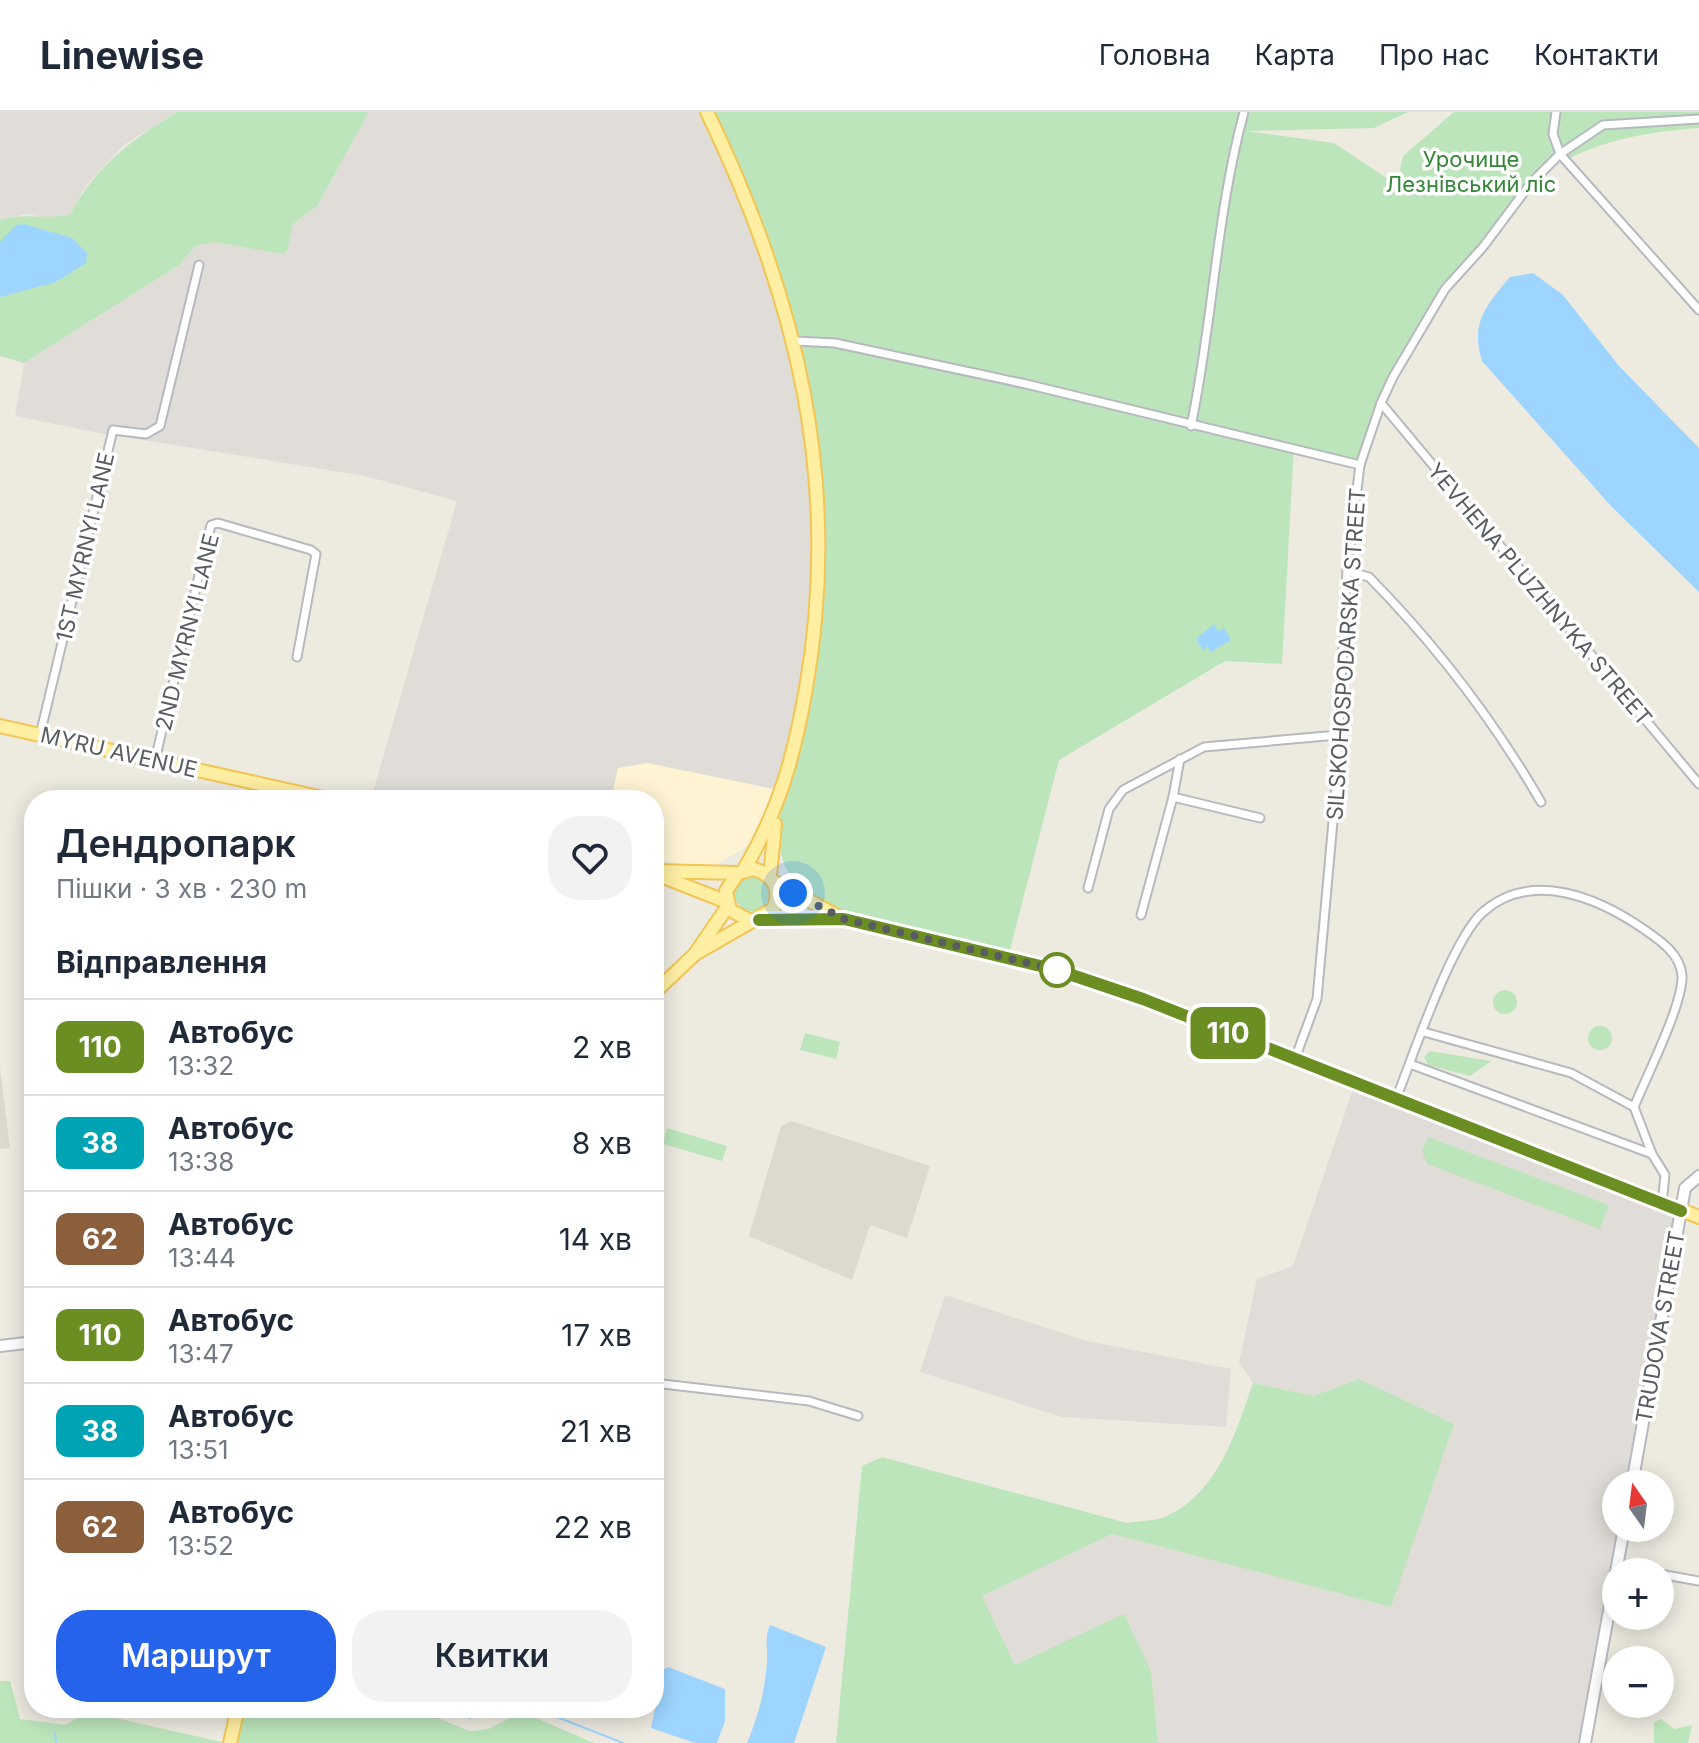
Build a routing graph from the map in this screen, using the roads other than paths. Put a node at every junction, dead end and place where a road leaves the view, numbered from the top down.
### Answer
1 (707, 112) edge
2 (1244, 112) edge
3 (1556, 112) edge
4 (1699, 119) edge
5 (1560, 154) junction
6 (199, 265) dead end
7 (1699, 310) edge
8 (795, 341) junction
9 (1381, 403) junction
10 (1191, 426) junction
11 (1360, 465) junction
12 (1347, 571) junction
13 (297, 657) dead end
14 (0, 726) edge
15 (40, 735) junction
16 (1338, 735) junction
17 (1180, 758) junction
18 (155, 760) junction
19 (1699, 784) edge
20 (270, 790) edge
21 (1173, 797) junction
22 (1541, 802) dead end
23 (776, 811) junction
24 (1260, 818) dead end
25 (664, 872) edge
26 (740, 872) junction
27 (664, 876) edge
28 (772, 879) junction
29 (1088, 888) dead end
30 (728, 904) junction
31 (1141, 915) dead end
32 (844, 919) junction
33 (755, 920) junction
34 (695, 954) junction
35 (664, 983) edge
36 (1424, 1032) junction
37 (1295, 1059) junction
38 (1410, 1064) junction
39 (1396, 1099) junction
40 (1634, 1107) junction
41 (1654, 1157) junction
42 (1699, 1176) edge
43 (1662, 1204) junction
44 (1681, 1211) junction
45 (1699, 1217) edge
46 (24, 1343) edge
47 (0, 1346) edge
48 (664, 1384) edge
49 (858, 1416) dead end
50 (1635, 1470) edge
51 (1674, 1577) edge
52 (1699, 1581) edge
53 (1605, 1630) edge
54 (236, 1718) edge
55 (230, 1743) edge
56 (1585, 1743) edge

1 - 8 main road
2 - 10 street
3 - 5 street
4 - 5 street, SILSKOHOSPODARSKA STREET
5 - 7 street
5 - 9 street, SILSKOHOSPODARSKA STREET
6 - 15 street, 1ST MYRNYI LANE
8 - 10 street
8 - 23 main road
9 - 11 street, SILSKOHOSPODARSKA STREET
9 - 19 street, YEVHENA PLUZHNYKA STREET
10 - 11 street
11 - 12 street, SILSKOHOSPODARSKA STREET
12 - 16 street, SILSKOHOSPODARSKA STREET
12 - 22 street
13 - 18 street, 2ND MYRNYI LANE
14 - 15 main road, MYRU AVENUE
15 - 18 main road, MYRU AVENUE
16 - 17 street
16 - 37 street, SILSKOHOSPODARSKA STREET
17 - 21 street
17 - 29 street
18 - 20 main road, MYRU AVENUE
21 - 24 street
21 - 31 street
23 - 26 main road
23 - 28 main road
25 - 26 main road
26 - 28 main road
26 - 30 main road
27 - 30 main road
28 - 32 main road
28 - 33 main road
30 - 33 main road
30 - 34 main road
32 - 33 main road
32 - 37 main road
33 - 34 main road
34 - 35 main road
36 - 38 street
36 - 40 street
36 - 40 street
37 - 39 main road
38 - 39 street
38 - 41 street
39 - 43 main road
40 - 41 street
41 - 43 street
42 - 44 main road, TRUDOVA STREET
43 - 44 main road
44 - 45 main road
44 - 50 main road, TRUDOVA STREET
46 - 47 main road
48 - 49 street
51 - 52 street
53 - 56 main road
54 - 55 main road

